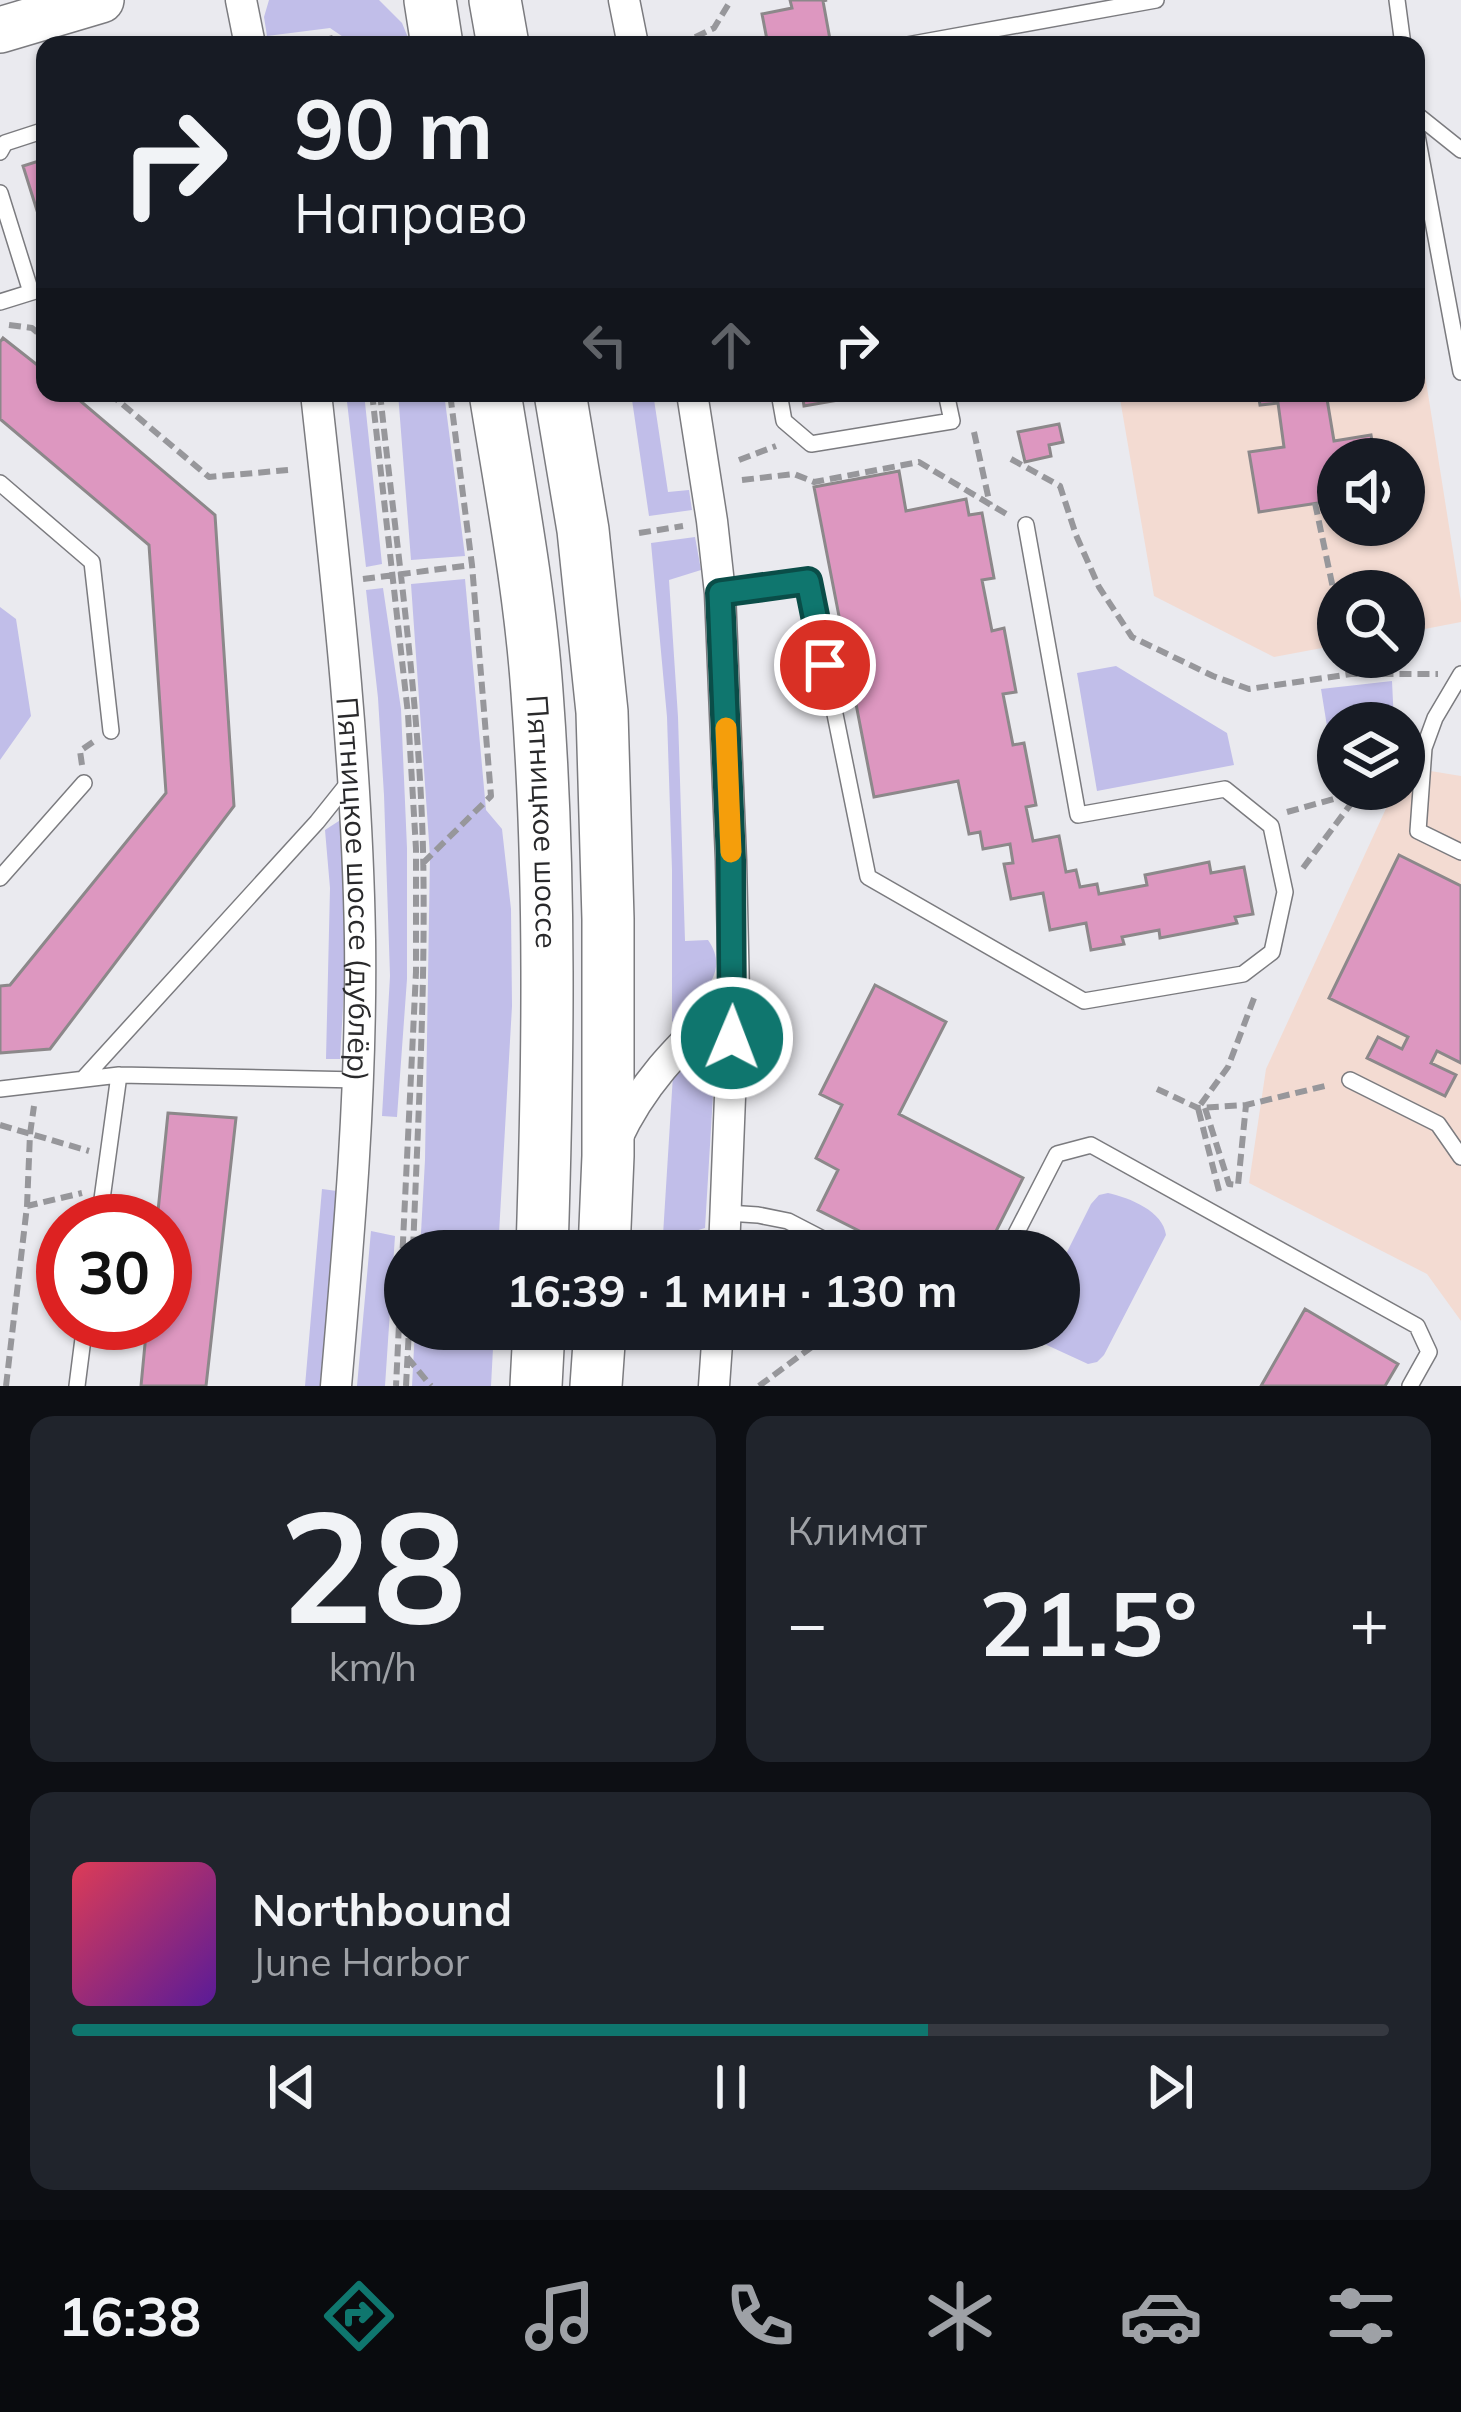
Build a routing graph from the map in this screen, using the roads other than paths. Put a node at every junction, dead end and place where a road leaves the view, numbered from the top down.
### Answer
1 (100, 0) edge
2 (241, 0) edge
3 (430, 0) edge
4 (495, 0) edge
5 (624, 0) edge
6 (1156, 0) edge
7 (1397, 0) edge
8 (0, 30) edge
9 (248, 36) edge
10 (436, 36) edge
11 (501, 36) edge
12 (631, 36) edge
13 (957, 36) edge
14 (1402, 36) edge
15 (1425, 121) edge
16 (36, 133) edge
17 (1461, 150) edge
18 (0, 152) edge
19 (1425, 178) edge
20 (0, 194) edge
21 (36, 285) edge
22 (36, 291) edge
23 (0, 302) edge
24 (1461, 372) edge
25 (317, 402) edge
26 (496, 402) edge
27 (562, 402) edge
28 (693, 402) edge
29 (781, 402) edge
30 (948, 402) edge
31 (0, 483) edge
32 (1025, 525) road end
33 (720, 593) junction
34 (1461, 674) edge
35 (111, 730) road end
36 (354, 777) junction
37 (83, 783) road end
38 (1461, 852) edge
39 (0, 878) edge
40 (734, 994) junction
41 (118, 1075) junction
42 (83, 1079) junction
43 (359, 1080) junction
44 (1350, 1080) road end
45 (0, 1089) edge
46 (608, 1156) junction
47 (1461, 1156) edge
48 (102, 1194) edge
49 (727, 1213) junction
50 (543, 1230) edge
51 (605, 1230) edge
52 (726, 1230) edge
53 (805, 1230) edge
54 (1018, 1230) edge
55 (81, 1350) edge
56 (538, 1350) edge
57 (599, 1350) edge
58 (717, 1350) edge
59 (76, 1386) edge
60 (336, 1386) edge
61 (536, 1386) edge
62 (596, 1386) edge
63 (714, 1386) edge
64 (1410, 1386) edge

1 - 8 street
2 - 9 street
3 - 10 main road
4 - 11 main road
5 - 12 street
6 - 13 lane
7 - 14 lane
15 - 17 lane
16 - 18 lane
19 - 24 lane
20 - 21 lane
22 - 23 lane
25 - 36 street, Пятницкое шоссе (дублёр)
26 - 50 main road, Пятницкое шоссе
27 - 46 main road, Пятницкое шоссе
28 - 33 street
29 - 30 lane
31 - 35 lane
32 - 33 lane
33 - 40 street
34 - 38 lane
36 - 42 lane
36 - 43 street, Пятницкое шоссе (дублёр)
37 - 39 lane
40 - 46 street
40 - 49 street
41 - 42 lane
41 - 43 lane
41 - 48 lane
42 - 45 lane
43 - 60 street, Пятницкое шоссе (дублёр)
44 - 47 lane
46 - 51 main road, Пятницкое шоссе
49 - 52 street
49 - 53 lane
54 - 64 lane
55 - 59 lane
56 - 61 main road
57 - 62 main road
58 - 63 street

